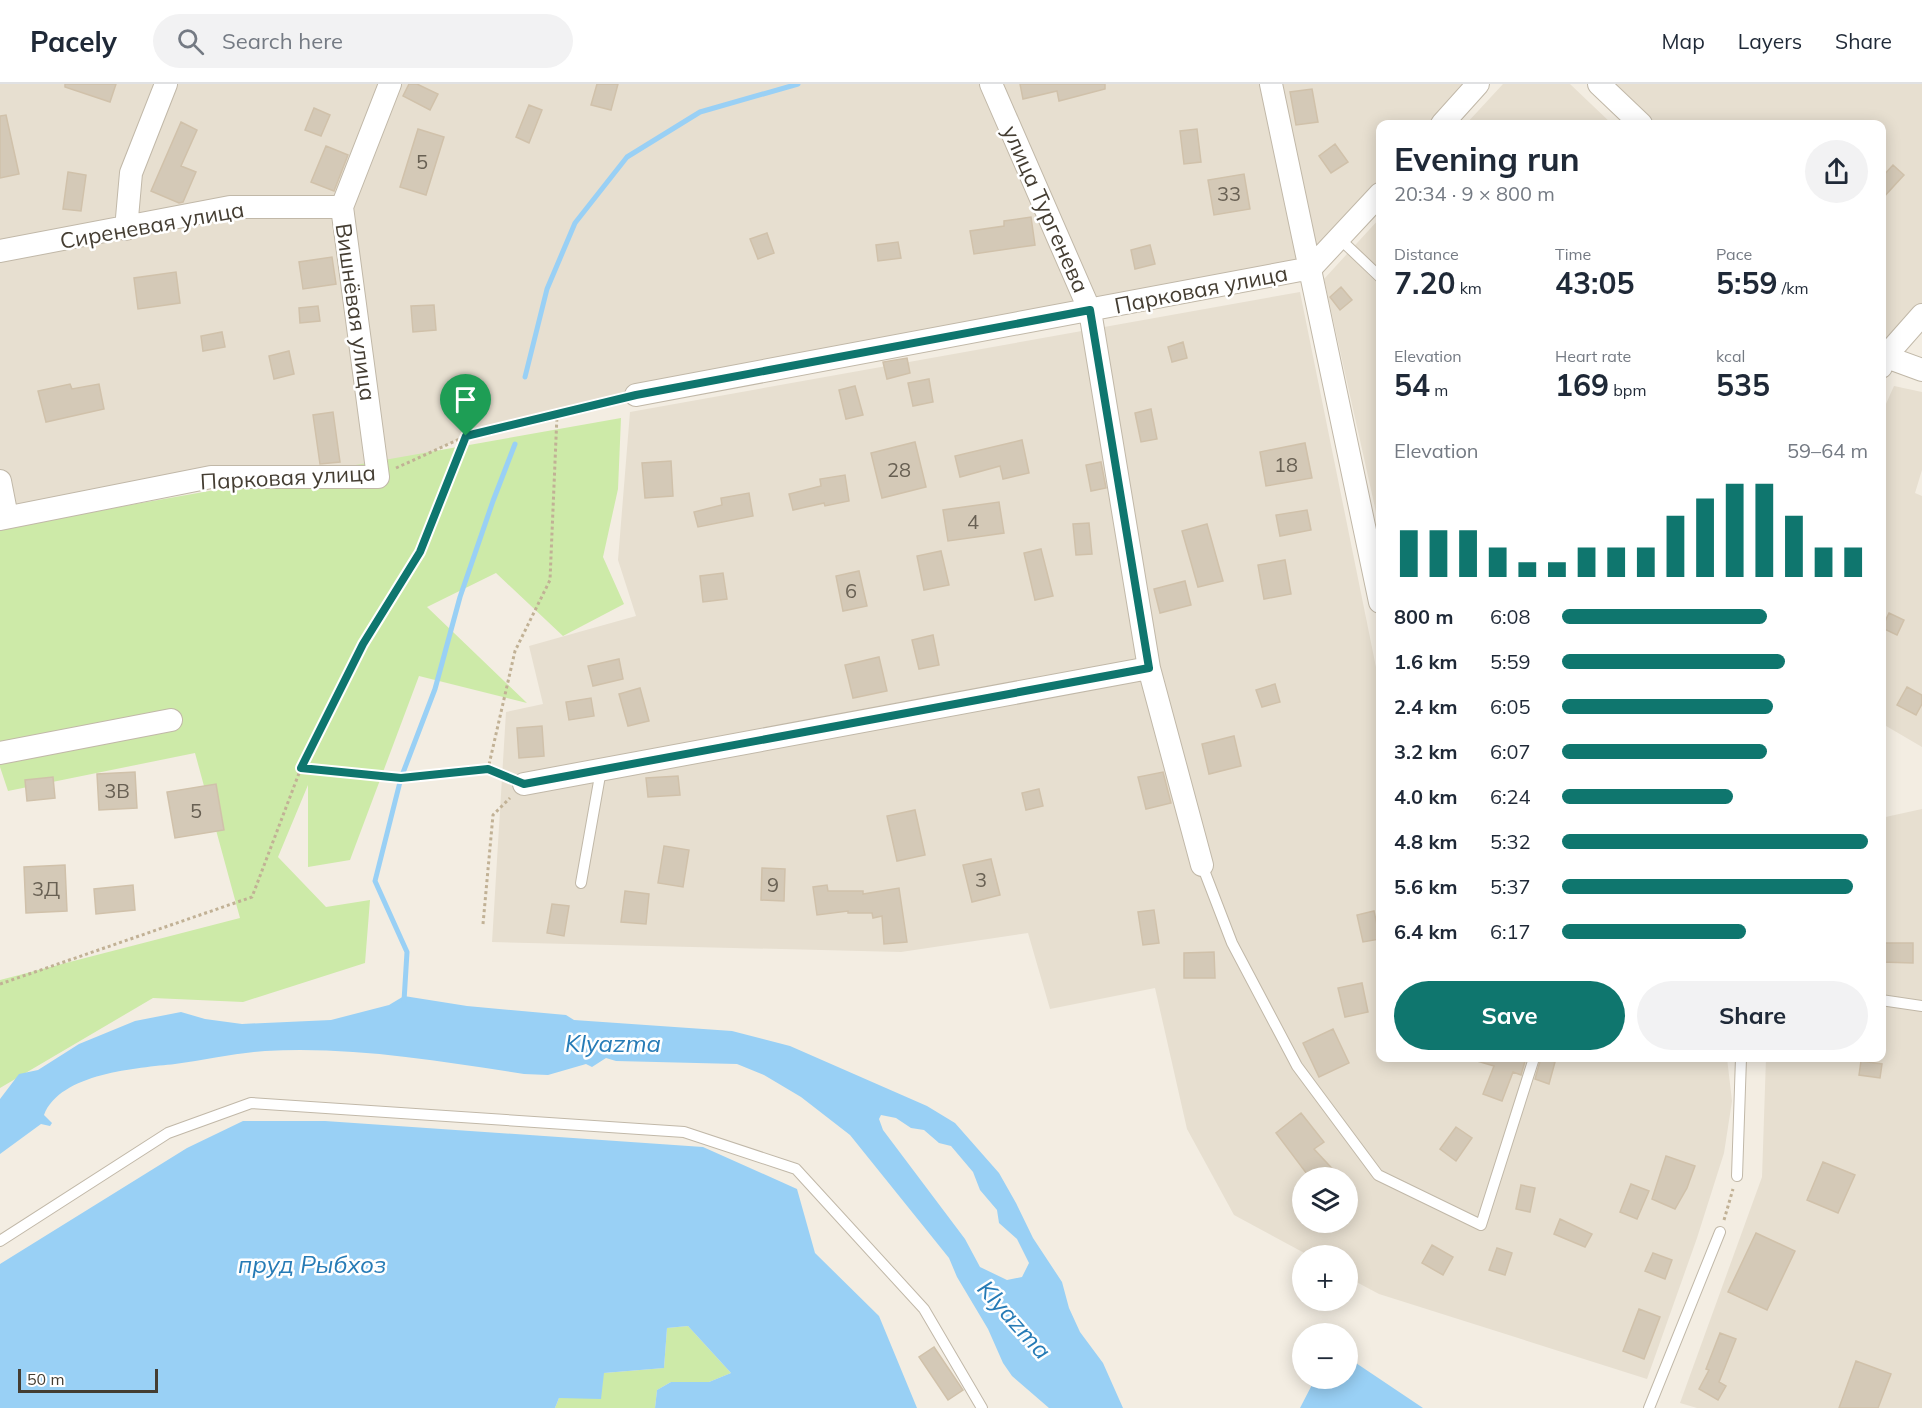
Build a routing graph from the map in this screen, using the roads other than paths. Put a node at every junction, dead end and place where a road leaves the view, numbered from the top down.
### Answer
1 (166, 84) edge
2 (390, 84) edge
3 (991, 84) edge
4 (1272, 84) edge
5 (1479, 84) edge
6 (1599, 84) edge
7 (1446, 120) edge
8 (1637, 120) edge
9 (1376, 198) edge
10 (342, 207) junction
11 (126, 229) junction
12 (1340, 239) junction
13 (0, 251) edge
14 (1311, 268) junction
15 (1376, 272) edge
16 (1090, 310) junction
17 (1922, 315) edge
18 (1886, 356) edge
19 (1886, 361) edge
20 (1922, 370) edge
21 (636, 395) road end
22 (378, 477) joint
23 (0, 481) edge
24 (3, 518) edge
25 (1376, 583) edge
26 (1149, 668) junction
27 (171, 720) dead end
28 (0, 753) edge
29 (601, 769) junction
30 (524, 784) road end
31 (1203, 865) joint
32 (581, 883) dead end
33 (1886, 1001) edge
34 (1922, 1006) edge
35 (1533, 1062) edge
36 (1741, 1062) edge
37 (1737, 1176) road end
38 (1720, 1232) road end
39 (0, 1241) edge
40 (982, 1408) edge
41 (1649, 1408) edge

1 - 11 street
2 - 10 street, Вишнёвая улица
3 - 16 street, улица Тургенева
4 - 14 street
5 - 7 street
6 - 8 street
9 - 12 street
10 - 11 street, Сиреневая улица
10 - 22 street, Вишнёвая улица
11 - 13 street, Сиреневая улица
12 - 14 street
12 - 15 lane
14 - 16 street, Парковая улица
14 - 25 street
16 - 21 street, Парковая улица
16 - 26 street, улица Тургенева
17 - 18 street
19 - 20 street
22 - 24 street, Парковая улица
23 - 24 street
26 - 29 street
26 - 31 street, улица Тургенева
27 - 28 street
29 - 30 street
29 - 32 lane
31 - 35 lane
33 - 34 lane
36 - 37 lane
38 - 41 lane
39 - 40 lane

